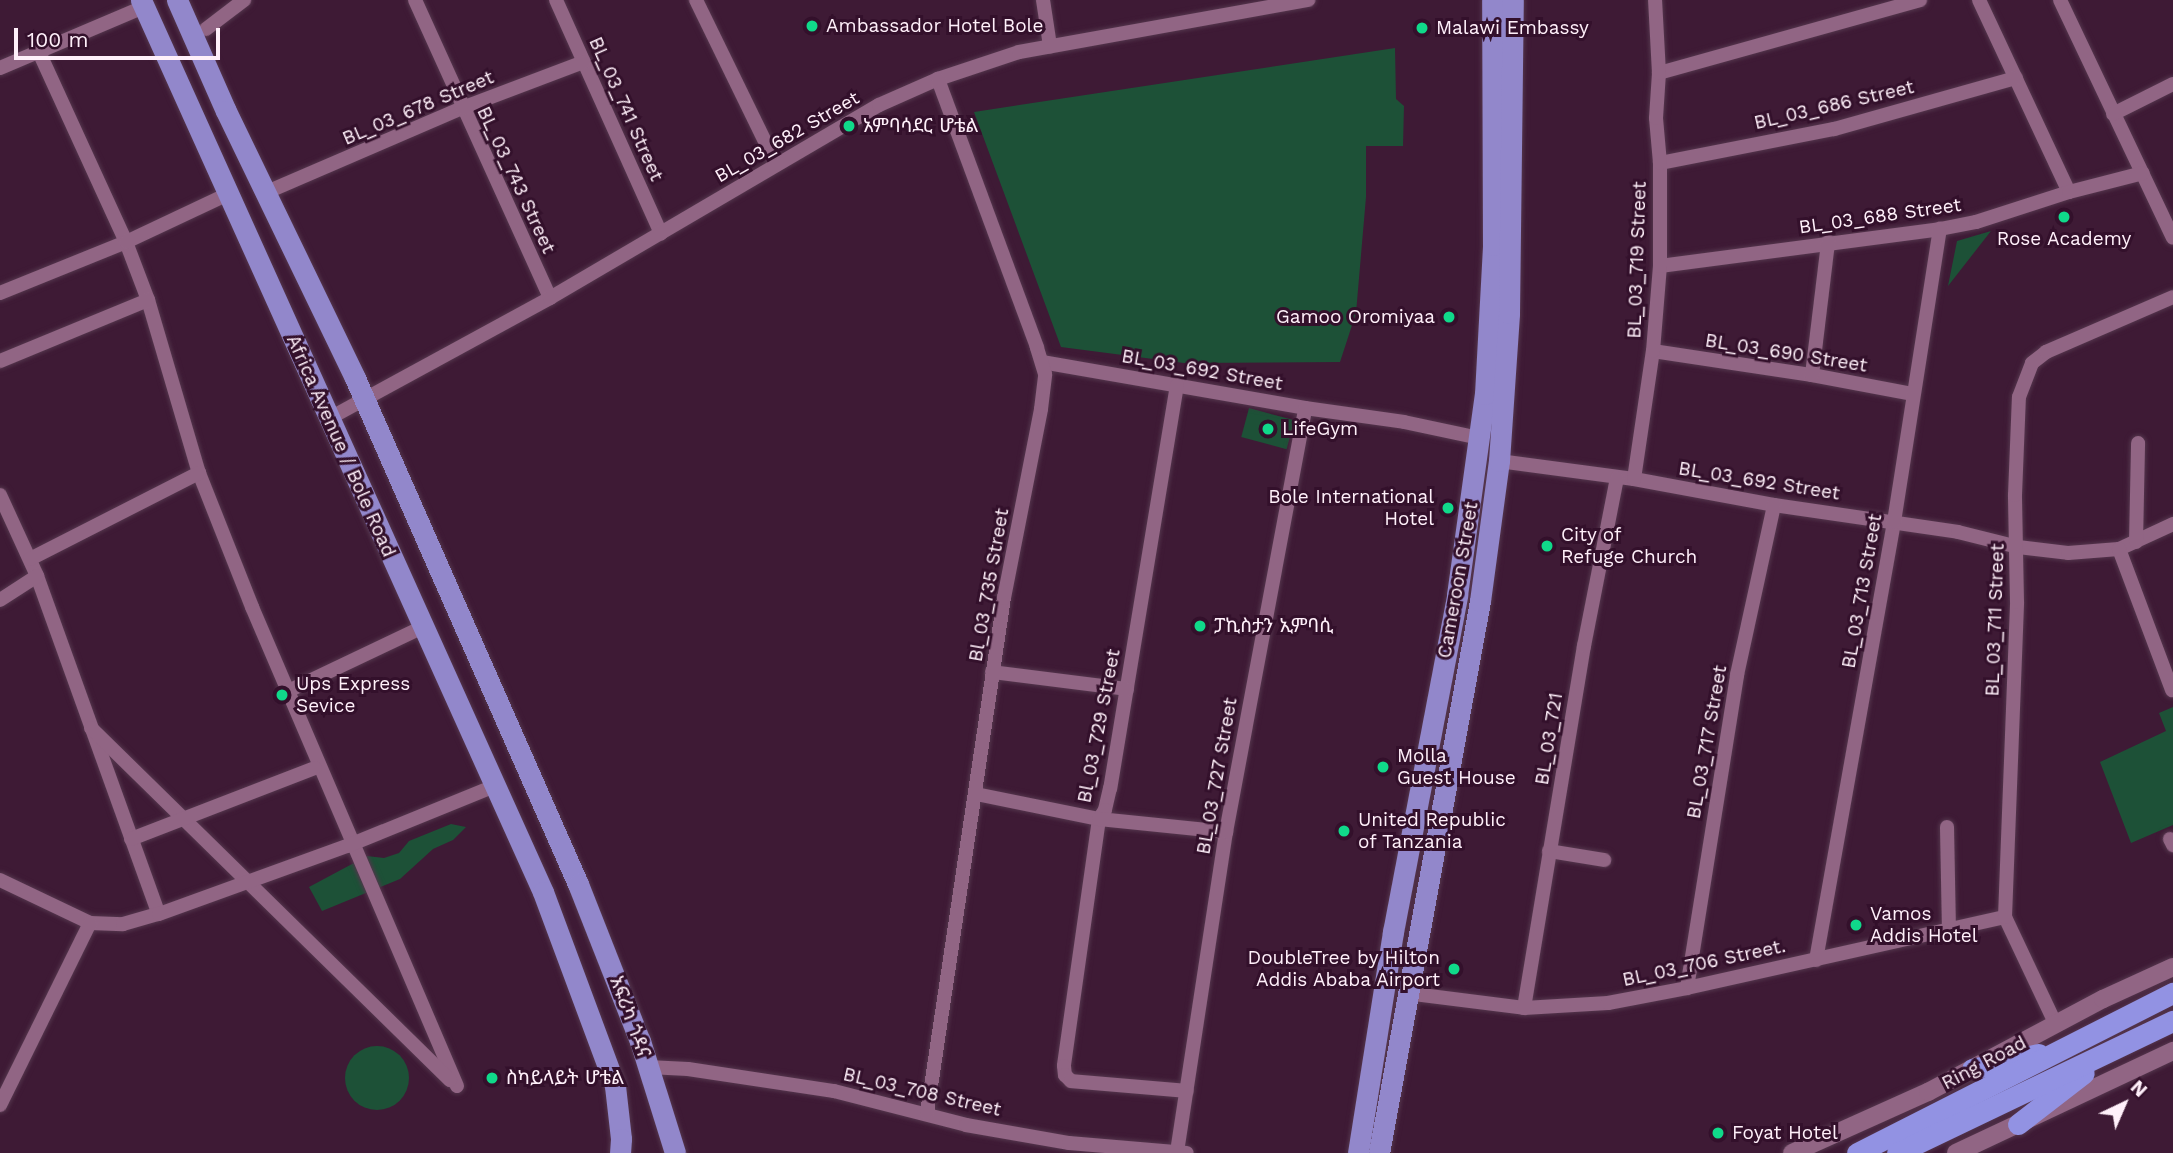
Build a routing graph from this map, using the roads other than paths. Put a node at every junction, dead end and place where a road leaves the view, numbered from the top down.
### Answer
1 (177, 0) edge
2 (244, 0) edge
3 (415, 0) edge
4 (556, 0) edge
5 (696, 0) edge
6 (1043, 0) edge
7 (1308, 0) edge
8 (1492, 0) edge
9 (1513, 0) edge
10 (1655, 0) edge
11 (1920, 0) edge
12 (1979, 0) edge
13 (2060, 0) edge
14 (142, 3) edge
15 (206, 29) dead end
16 (1050, 46) junction
17 (39, 52) junction
18 (584, 62) junction
19 (0, 68) edge
20 (1659, 73) junction
21 (2016, 78) junction
22 (938, 79) junction
23 (2173, 84) edge
24 (463, 108) junction
25 (2113, 114) junction
26 (1660, 163) junction
27 (776, 164) junction
28 (2143, 173) junction
29 (267, 192) junction
30 (2069, 192) junction
31 (228, 194) junction
32 (1940, 229) junction
33 (661, 234) junction
34 (2173, 237) edge
35 (127, 242) junction
36 (1828, 242) junction
37 (1660, 266) junction
38 (0, 293) edge
39 (2173, 297) edge
40 (550, 298) junction
41 (148, 300) junction
42 (1653, 351) junction
43 (0, 361) edge
44 (1042, 362) junction
45 (1812, 375) junction
46 (1177, 384) junction
47 (1913, 394) junction
48 (365, 401) junction
49 (1305, 408) junction
50 (328, 419) junction
51 (1479, 438) junction
52 (2138, 443) dead end
53 (1499, 461) junction
54 (199, 473) junction
55 (1617, 478) junction
56 (1634, 479) junction
57 (0, 495) edge
58 (1774, 505) junction
59 (1894, 522) junction
60 (2173, 524) edge
61 (2136, 542) junction
62 (2018, 547) junction
63 (2119, 549) junction
64 (30, 559) junction
65 (37, 576) junction
66 (1457, 595) junction
67 (0, 600) edge
68 (1480, 601) junction
69 (423, 627) junction
70 (992, 672) junction
71 (1127, 689) junction
72 (2172, 691) edge
73 (284, 693) junction
74 (91, 728) junction
75 (314, 768) junction
76 (495, 786) junction
77 (976, 794) junction
78 (1099, 818) junction
79 (1947, 827) dead end
80 (1226, 832) junction
81 (131, 839) junction
82 (347, 846) junction
83 (1549, 851) junction
84 (1604, 860) dead end
85 (0, 880) edge
86 (578, 884) joint
87 (543, 892) joint
88 (159, 914) junction
89 (2004, 918) junction
90 (90, 923) junction
91 (1949, 930) junction
92 (1816, 960) junction
93 (2173, 967) edge
94 (1687, 988) junction
95 (1406, 993) junction
96 (2173, 993) edge
97 (1524, 1008) junction
98 (2173, 1021) edge
99 (2056, 1025) junction
100 (2084, 1041) junction
101 (2116, 1049) junction
102 (2173, 1051) edge
103 (648, 1067) junction
104 (1972, 1069) junction
105 (457, 1086) junction
106 (1187, 1091) junction
107 (1366, 1099) junction
108 (1388, 1104) junction
109 (0, 1105) edge
110 (1975, 1105) junction
111 (927, 1113) junction
112 (2018, 1124) junction
113 (1177, 1152) edge
114 (620, 1153) edge
115 (675, 1153) edge
116 (1187, 1153) edge
117 (1358, 1153) edge
118 (1379, 1153) edge
119 (1792, 1153) edge
120 (1857, 1153) edge
121 (1897, 1153) edge
122 (1956, 1153) edge

1 - 29 main road, Africa Avenue / Bole Road
2 - 15 street
3 - 24 street, BL_03_743 Street
4 - 18 street, BL_03_741 Street
5 - 27 street
6 - 16 street
7 - 16 street, BL_03_682 Street
8 - 51 main road, Cameroon Street
9 - 53 main road, Cameroon Street
10 - 20 street, BL_03_719 Street
11 - 20 street
12 - 21 street
13 - 25 street
14 - 17 street
14 - 31 main road, Africa Avenue / Bole Road
16 - 22 street, BL_03_682 Street
17 - 19 street
17 - 35 street
18 - 24 street, BL_03_678 Street
18 - 33 street, BL_03_741 Street
20 - 26 street, BL_03_719 Street
21 - 26 street, BL_03_686 Street
21 - 30 street
22 - 27 street, BL_03_682 Street
22 - 44 street, Bl_03_735 Street
23 - 25 street
24 - 29 street, BL_03_678 Street
24 - 40 street, BL_03_743 Street
25 - 28 street
26 - 37 street, BL_03_719 Street
27 - 33 street, BL_03_682 Street
28 - 30 street, BL_03_688 Street
28 - 34 street
29 - 48 main road, Africa Avenue / Bole Road
30 - 32 street, BL_03_688 Street
31 - 35 street
31 - 50 main road, Africa Avenue / Bole Road
32 - 36 street, BL_03_688 Street
32 - 47 street, BL_03_713 Street
33 - 40 street, BL_03_682 Street
35 - 38 street
35 - 41 street
36 - 37 street, BL_03_688 Street
36 - 45 street
37 - 42 street, BL_03_719 Street
39 - 62 street, BL_03_711 Street
40 - 48 street, BL_03_682 Street
41 - 43 street
41 - 54 street
42 - 45 street, BL_03_690 Street
42 - 56 street, BL_03_719 Street
44 - 46 street, BL_03_692 Street
44 - 70 street, Bl_03_735 Street
45 - 47 street, BL_03_690 Street
46 - 49 street, BL_03_692 Street
46 - 71 street, Bl_03_729 Street
47 - 59 street, BL_03_713 Street
48 - 50 street, BL_03_682 Street
48 - 86 main road, Africa Avenue / Bole Road
49 - 51 street, BL_03_692 Street
49 - 80 street, BL_03_727 Street
50 - 69 main road, Africa Avenue / Bole Road
51 - 66 main road, Cameroon Street
52 - 61 street
53 - 55 street, BL_03_692 Street
53 - 68 main road, Cameroon Street
54 - 64 street
54 - 105 street
55 - 56 street, BL_03_692 Street
55 - 83 street, BL_03_721
56 - 58 street, BL_03_692 Street
57 - 64 street
58 - 59 street, BL_03_692 Street
58 - 94 street, BL_03_717 Street
59 - 62 street, BL_03_692 Street
59 - 92 street, BL_03_713 Street
60 - 61 street, BL_03_692 Street
61 - 63 street, BL_03_692 Street
62 - 63 street, BL_03_692 Street
62 - 89 street, BL_03_711 Street
63 - 72 street
64 - 65 street
65 - 67 street
65 - 74 street
66 - 68 main road
66 - 107 main road, Cameroon Street
68 - 95 main road, Cameroon Street
69 - 73 street
69 - 76 main road, Africa Avenue / Bole Road
70 - 71 street
70 - 77 street, Bl_03_735 Street
71 - 78 street, Bl_03_729 Street
73 - 75 street
73 - 105 street
74 - 81 street
74 - 105 street
75 - 81 street
75 - 82 street
76 - 82 street
76 - 87 main road, Africa Avenue / Bole Road
77 - 78 street
77 - 111 street, Bl_03_735 Street
78 - 80 street
78 - 106 street, Bl_03_729 Street
79 - 91 street
80 - 106 street, BL_03_727 Street
81 - 88 street
82 - 88 street
83 - 84 street
83 - 97 street, BL_03_721
85 - 90 street
86 - 103 main road, አፍሪካ ጎዳና
87 - 114 main road, አፍሪካ ጎዳና
88 - 90 street
89 - 91 street, BL_03_706 Street.
89 - 99 street, BL_03_711 Street
90 - 109 street
91 - 92 street, BL_03_706 Street.
92 - 94 street, BL_03_706 Street.
93 - 99 street, Ring Road
94 - 97 street, BL_03_706 Street.
95 - 97 street, BL_03_706 Street.
95 - 108 main road, Cameroon Street
96 - 100 highway, Ring Road
98 - 101 highway, Ring Road
99 - 104 street, Ring Road
100 - 104 highway
100 - 110 highway, Ring Road
101 - 110 highway, Ring Road
101 - 112 highway
102 - 112 street
103 - 111 street, BL_03_708 Street
103 - 115 main road, አፍሪካ ጎዳና
104 - 119 street, Ring Road
106 - 113 street, BL_03_727 Street
107 - 108 main road
107 - 117 main road, Cameroon Street
108 - 118 main road, Cameroon Street
110 - 120 highway, Ring Road
110 - 121 highway, Ring Road
111 - 113 street, BL_03_708 Street
112 - 122 street
113 - 116 street, BL_03_708 Street

